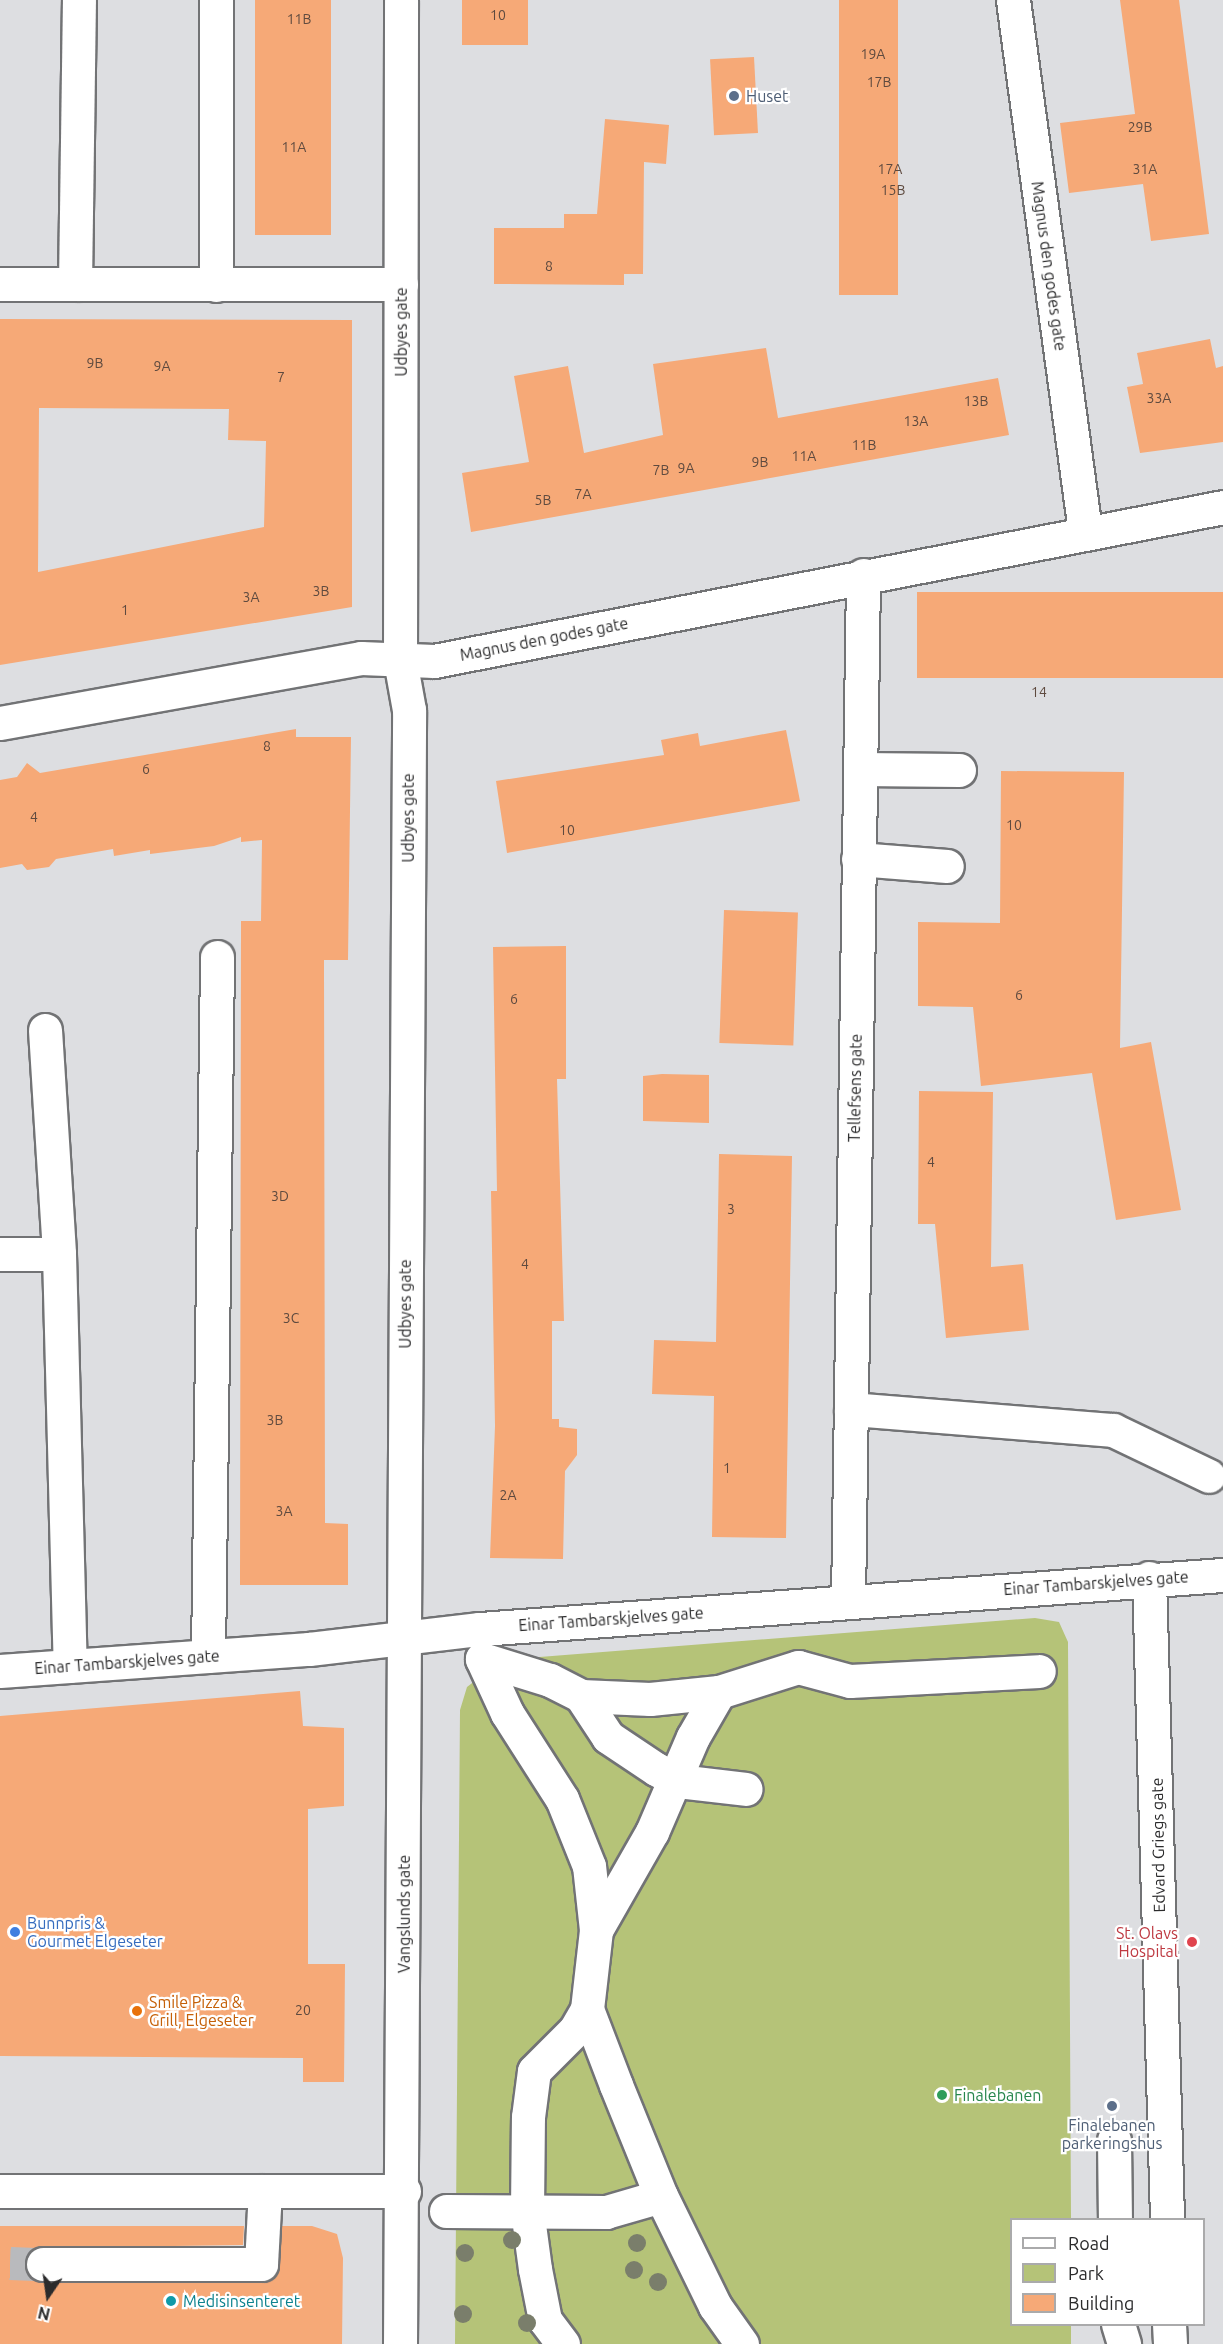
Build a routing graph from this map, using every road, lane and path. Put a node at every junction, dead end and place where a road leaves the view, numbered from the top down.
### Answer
1 (80, 0) edge
2 (216, 0) edge
3 (401, 0) edge
4 (1012, 0) edge
5 (0, 284) edge
6 (401, 284) junction
7 (75, 285) junction
8 (216, 285) junction
9 (1223, 507) edge
10 (1085, 531) junction
11 (863, 575) junction
12 (400, 660) junction
13 (0, 723) edge
14 (860, 769) junction
15 (959, 770) dead end
16 (858, 859) junction
17 (946, 866) dead end
18 (218, 957) dead end
19 (45, 1030) dead end
20 (0, 1254) edge
21 (59, 1254) junction
22 (850, 1409) junction
23 (1209, 1476) dead end
24 (1223, 1575) edge
25 (1149, 1578) junction
26 (848, 1601) junction
27 (404, 1636) junction
28 (208, 1656) junction
29 (70, 1666) junction
30 (0, 1671) edge
31 (1039, 1671) dead end
32 (719, 1692) junction
33 (581, 1696) junction
34 (678, 1781) junction
35 (746, 1789) dead end
36 (596, 1930) junction
37 (587, 2009) junction
38 (1114, 2140) dead end
39 (0, 2191) edge
40 (265, 2191) junction
41 (404, 2191) junction
42 (661, 2196) junction
43 (527, 2210) junction
44 (446, 2211) dead end
45 (1115, 2218) edge
46 (1167, 2218) edge
47 (43, 2264) tunnel mouth
48 (1118, 2326) edge
49 (1169, 2326) edge
50 (400, 2344) edge
51 (564, 2344) edge
52 (742, 2344) edge
53 (1124, 2344) edge
54 (1170, 2344) edge

1 - 7 street
2 - 8 street
3 - 6 street, Udbyes gate
4 - 10 street, Magnus den godes gate
5 - 7 street
6 - 8 street
6 - 12 street, Udbyes gate
7 - 8 street
9 - 10 street, Magnus den godes gate
10 - 11 street, Magnus den godes gate
11 - 12 street, Magnus den godes gate
11 - 14 street, Tellefsens gate
12 - 13 street, Magnus den godes gate
12 - 27 street, Udbyes gate
14 - 15 street
14 - 16 street, Tellefsens gate
16 - 17 street
16 - 22 street, Tellefsens gate
18 - 28 street
19 - 21 street
20 - 21 street
21 - 29 street
22 - 23 street
22 - 26 street, Tellefsens gate
24 - 25 street, Einar Tambarskjelves gate
25 - 26 street, Einar Tambarskjelves gate
25 - 46 street, Edvard Griegs gate
26 - 27 street, Einar Tambarskjelves gate
27 - 28 street, Einar Tambarskjelves gate
27 - 41 street, Vangslunds gate
28 - 29 street, Einar Tambarskjelves gate
29 - 30 street, Einar Tambarskjelves gate
31 - 32 street
32 - 33 street
32 - 34 street
33 - 34 street
33 - 36 street
34 - 35 street
34 - 36 street
36 - 37 street
37 - 42 street
37 - 43 street
38 - 45 street
39 - 40 street
40 - 41 street
40 - 47 street
41 - 50 street, Vangslunds gate
42 - 43 street
42 - 52 street
43 - 44 street
43 - 51 street
48 - 53 street
49 - 54 street

